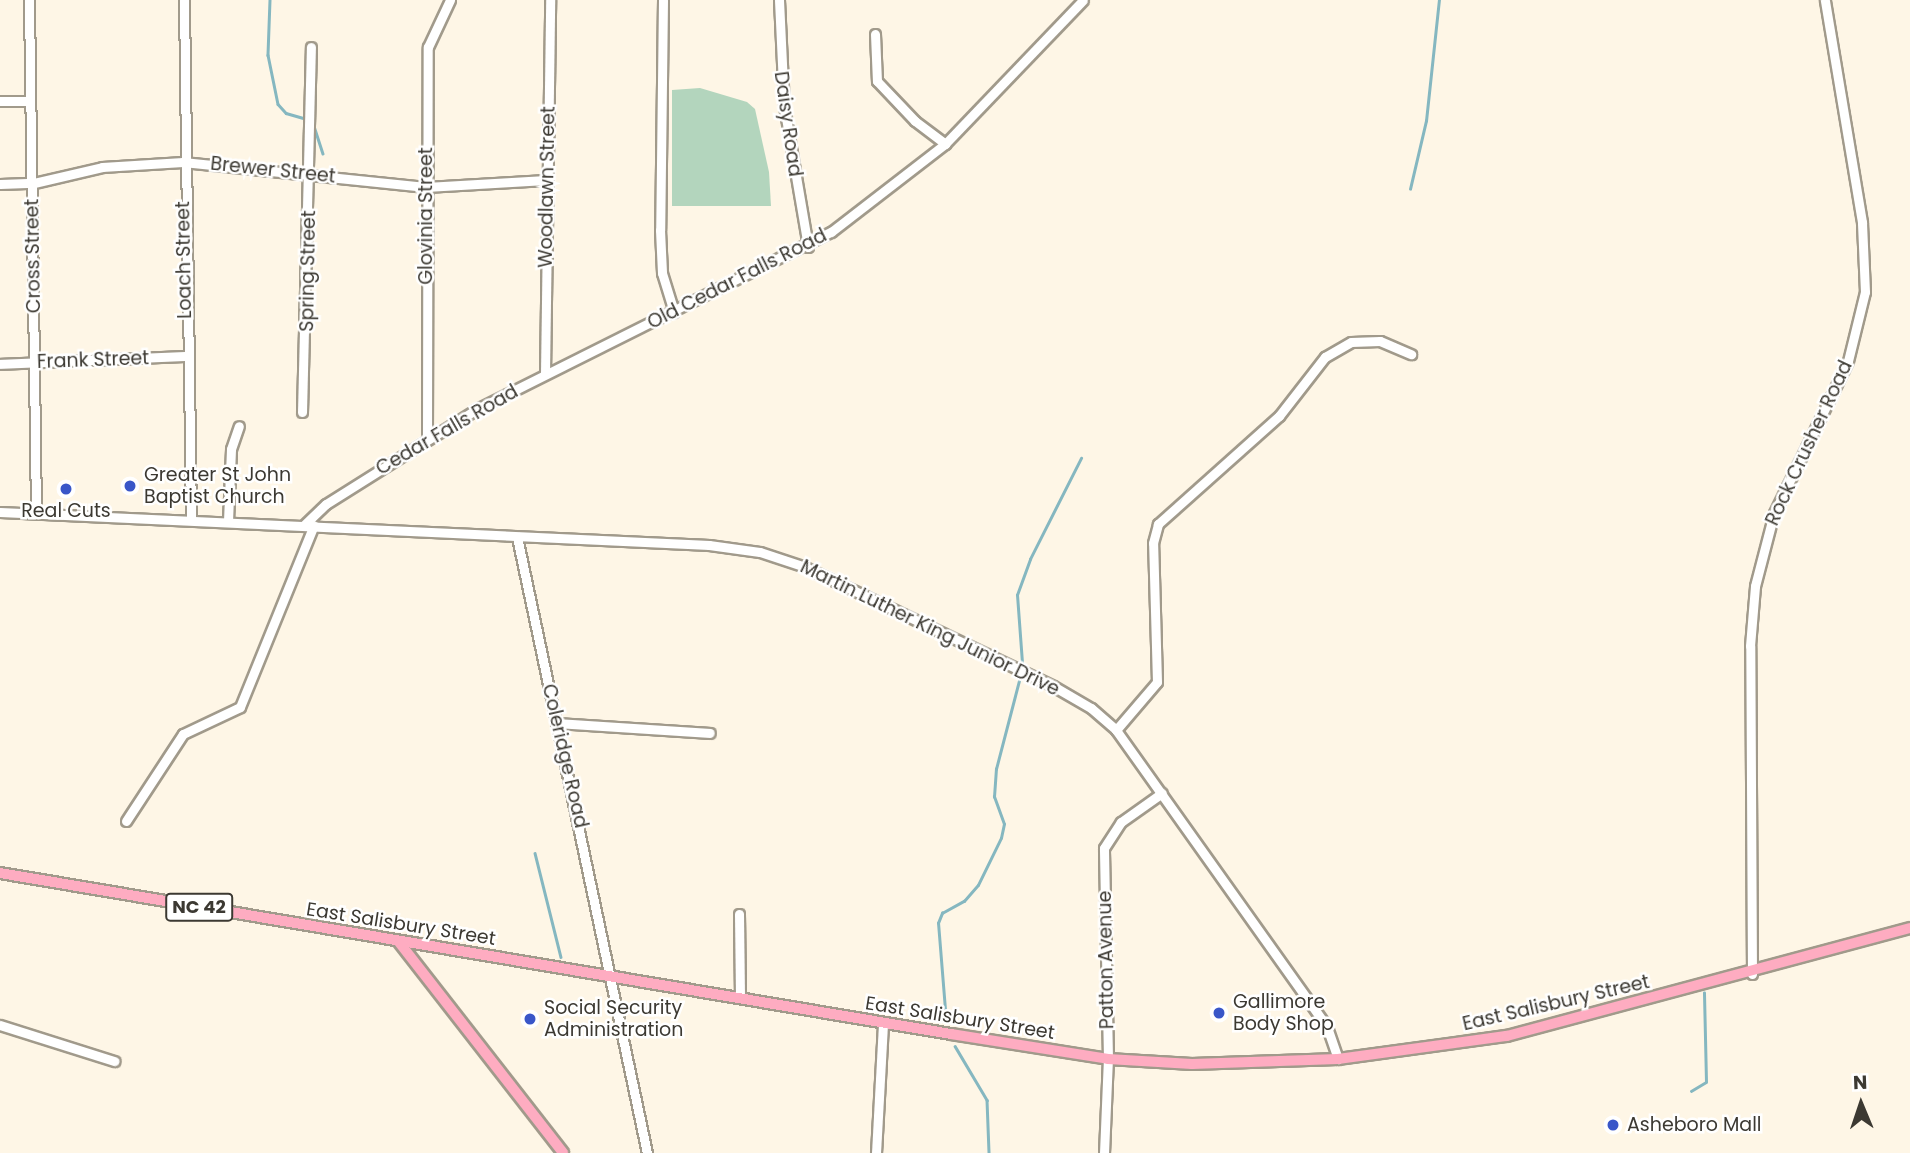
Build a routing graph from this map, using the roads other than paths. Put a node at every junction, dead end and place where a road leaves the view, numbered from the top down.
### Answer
1 (29, 0) edge
2 (184, 0) edge
3 (450, 0) edge
4 (550, 0) edge
5 (663, 0) edge
6 (779, 0) edge
7 (1083, 0) edge
8 (1825, 0) edge
9 (1073, 5) edge
10 (875, 34) dead end
11 (311, 47) dead end
12 (30, 100) junction
13 (0, 101) edge
14 (945, 144) junction
15 (183, 162) junction
16 (310, 175) junction
17 (546, 180) junction
18 (32, 183) junction
19 (0, 184) edge
20 (426, 187) junction
21 (808, 247) junction
22 (674, 312) junction
23 (599, 348) joint
24 (1411, 354) dead end
25 (186, 356) junction
26 (35, 363) junction
27 (0, 364) edge
28 (545, 374) junction
29 (302, 412) dead end
30 (239, 426) dead end
31 (426, 438) junction
32 (0, 512) edge
33 (36, 512) junction
34 (191, 519) junction
35 (228, 521) junction
36 (309, 525) junction
37 (517, 537) junction
38 (556, 723) junction
39 (1116, 730) junction
40 (710, 733) dead end
41 (1162, 793) junction
42 (126, 821) dead end
43 (0, 873) edge
44 (739, 914) dead end
45 (1910, 928) edge
46 (398, 942) junction
47 (1752, 974) junction
48 (612, 976) junction
49 (740, 998) junction
50 (883, 1023) junction
51 (0, 1025) edge
52 (1108, 1059) junction
53 (1339, 1059) junction
54 (114, 1060) dead end
55 (563, 1153) edge
56 (648, 1153) edge
57 (876, 1153) edge
58 (1104, 1153) edge

1 - 12 street, Cross Street
2 - 15 street, Loach Street
3 - 20 street, Glovinia Street
4 - 17 street, Woodlawn Street
5 - 22 street
6 - 21 street, Daisy Road
7 - 9 street, Old Cedar Falls Road
8 - 47 street, Rock Crusher Road
9 - 14 street, Old Cedar Falls Road
10 - 14 street
11 - 16 street, Spring Street
12 - 13 street
12 - 18 street, Cross Street
14 - 21 street, Old Cedar Falls Road
15 - 16 street, Brewer Street
15 - 18 street, Brewer Street
15 - 25 street, Loach Street
16 - 20 street, Brewer Street
16 - 29 street, Spring Street
17 - 20 street, Brewer Street
17 - 28 street, Woodlawn Street
18 - 19 street, Brewer Street
18 - 26 street, Cross Street
20 - 31 street, Glovinia Street
21 - 22 street, Old Cedar Falls Road
22 - 23 street, Old Cedar Falls Road
23 - 28 street, Cedar Falls Road
24 - 39 street
25 - 26 street, Frank Street
25 - 34 street, Loach Street
26 - 27 street, Frank Street
26 - 33 street, Cross Street
28 - 31 street, Cedar Falls Road
30 - 35 street
31 - 36 street, Cedar Falls Road
32 - 33 street, Martin Luther King Junior Drive
33 - 34 street, Martin Luther King Junior Drive
34 - 35 street, Martin Luther King Junior Drive
35 - 36 street, Martin Luther King Junior Drive
36 - 37 street, Martin Luther King Junior Drive
36 - 42 street
37 - 38 street, Coleridge Road
37 - 39 street, Martin Luther King Junior Drive
38 - 40 street
38 - 48 street, Coleridge Road
39 - 41 street, Martin Luther King Junior Drive
41 - 52 street, Patton Avenue
41 - 53 street, Martin Luther King Junior Drive
43 - 46 main road, East Salisbury Street / NC 42
44 - 49 street
45 - 47 main road, East Salisbury Street
46 - 48 main road, East Salisbury Street
46 - 55 main road
47 - 53 main road, East Salisbury Street
48 - 49 main road, East Salisbury Street
48 - 56 street, Coleridge Road
49 - 50 main road, East Salisbury Street
50 - 52 main road, East Salisbury Street
50 - 57 street
51 - 54 street
52 - 53 main road, East Salisbury Street
52 - 58 street, Patton Avenue

